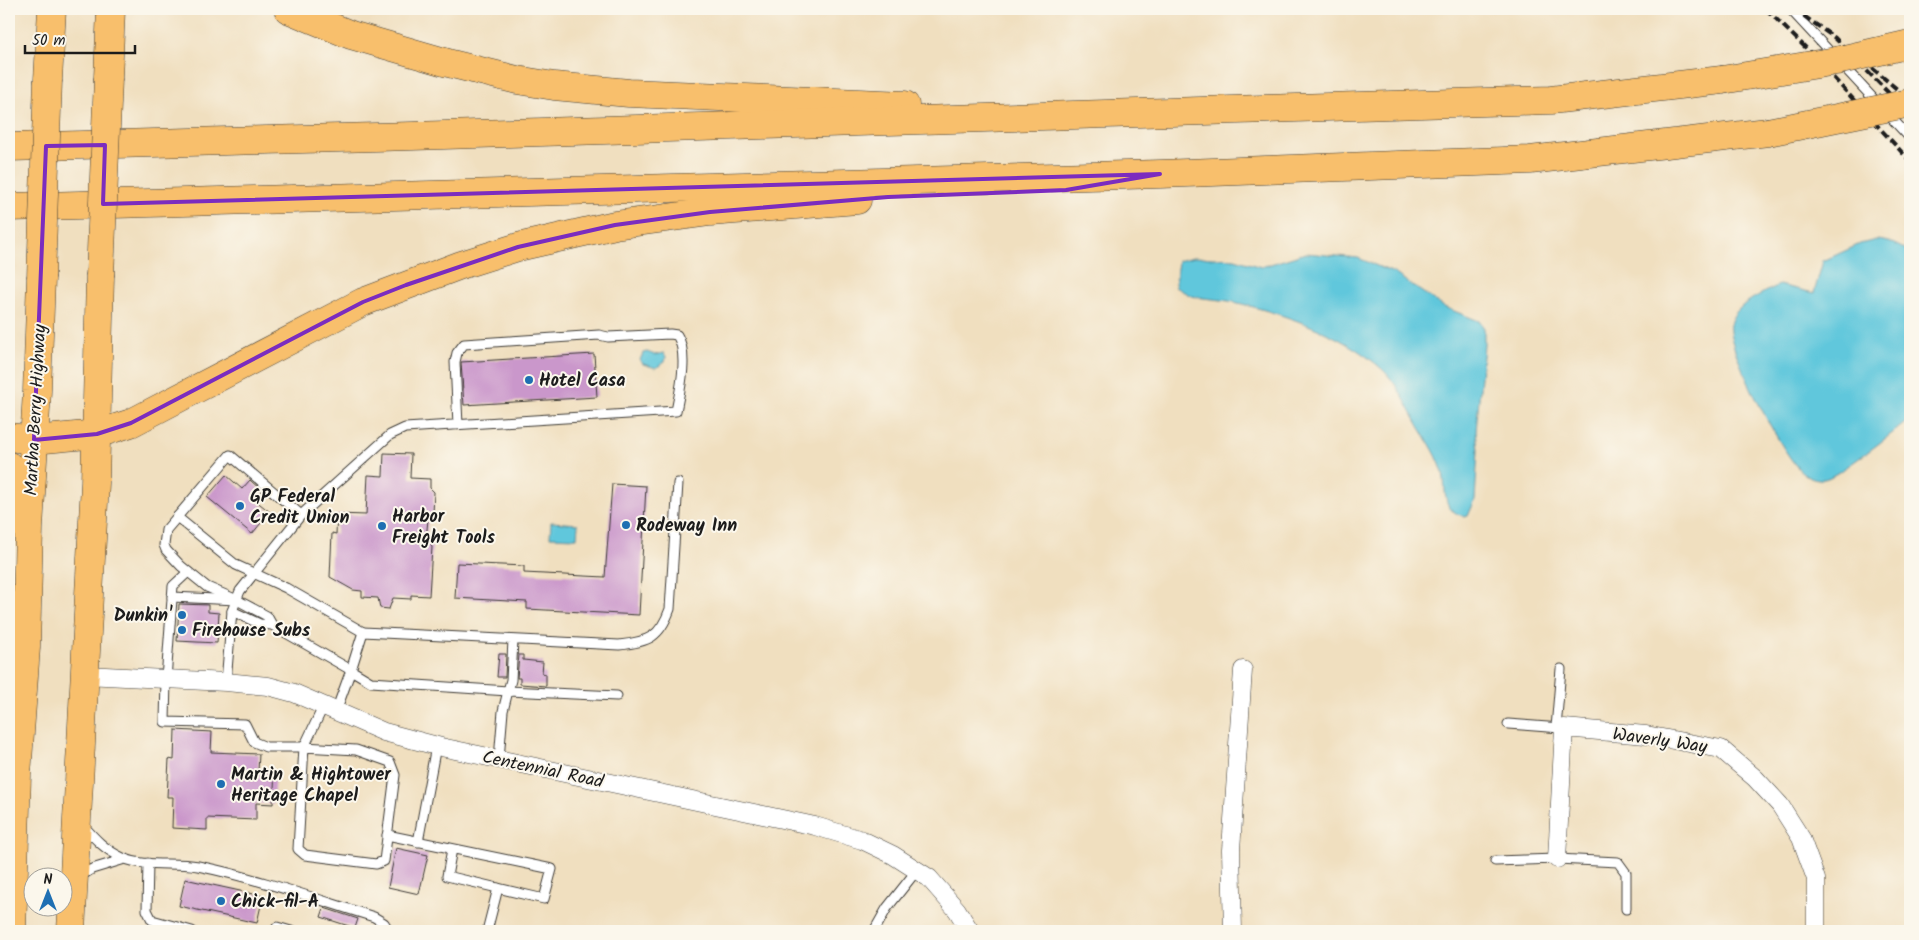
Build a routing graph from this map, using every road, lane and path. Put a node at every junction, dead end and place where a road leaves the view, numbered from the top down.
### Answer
1 (52, 9) edge
2 (111, 9) edge
3 (288, 9) edge
4 (1790, 9) edge
5 (1910, 44) edge
6 (1910, 103) edge
7 (1034, 116) junction
8 (1910, 138) edge
9 (9, 147) edge
10 (1160, 174) junction
11 (9, 206) edge
12 (458, 425) junction
13 (97, 434) junction
14 (21, 438) edge
15 (9, 466) edge
16 (678, 483) dead end
17 (301, 515) junction
18 (177, 517) junction
19 (29, 528) junction
20 (188, 572) junction
21 (253, 574) junction
22 (172, 597) junction
23 (237, 600) junction
24 (232, 612) junction
25 (272, 625) junction
26 (364, 632) junction
27 (513, 640) junction
28 (351, 670) junction
29 (1243, 670) dead end
30 (1561, 670) dead end
31 (85, 675) junction
32 (166, 679) junction
33 (226, 682) junction
34 (508, 691) junction
35 (617, 696) dead end
36 (330, 708) junction
37 (1508, 724) dead end
38 (1560, 728) junction
39 (436, 746) junction
40 (304, 747) junction
41 (499, 759) junction
42 (13, 766) edge
43 (78, 818) junction
44 (387, 835) junction
45 (418, 842) junction
46 (452, 849) junction
47 (125, 859) junction
48 (1556, 859) junction
49 (1495, 861) dead end
50 (148, 863) junction
51 (917, 870) junction
52 (74, 880) junction
53 (498, 888) junction
54 (1626, 909) dead end
55 (12, 931) edge
56 (71, 931) edge
57 (192, 931) edge
58 (275, 931) edge
59 (291, 931) edge
60 (390, 931) edge
61 (487, 931) edge
62 (874, 931) edge
63 (970, 931) edge
64 (1233, 931) edge
65 (1816, 931) edge

1 - 14 highway, Martha Berry Highway, bridge
2 - 13 highway, bridge
3 - 7 highway
4 - 8 lane
5 - 7 highway, bridge
6 - 10 highway, bridge
7 - 9 highway
10 - 11 highway
10 - 13 highway
12 - 12 lane
12 - 17 lane
13 - 14 highway
13 - 31 highway
14 - 19 highway, Martha Berry Highway
15 - 19 highway
16 - 27 lane
17 - 18 lane
17 - 21 lane
18 - 20 lane
18 - 21 lane
19 - 42 highway, Martha Berry Highway
20 - 22 lane
20 - 23 lane
21 - 23 lane
21 - 26 lane
22 - 23 lane
22 - 32 lane
23 - 24 lane
23 - 25 lane
24 - 25 lane
24 - 33 lane
25 - 28 lane
26 - 27 lane
26 - 28 lane
27 - 34 lane
28 - 34 lane
28 - 36 lane
29 - 64 street
30 - 38 lane
31 - 32 street, Centennial Road
31 - 43 highway
32 - 33 street, Centennial Road
32 - 40 lane
33 - 36 street, Centennial Road
34 - 35 lane
34 - 41 lane
36 - 39 street, Centennial Road
36 - 40 lane
37 - 38 lane
38 - 48 street
38 - 65 street, Waverly Way
39 - 41 street, Centennial Road
39 - 45 lane
40 - 44 lane
40 - 44 lane
41 - 51 street, Centennial Road
42 - 55 highway, Martha Berry Highway
43 - 47 lane
43 - 52 highway
44 - 45 lane
45 - 46 lane
46 - 53 lane
46 - 53 lane
47 - 50 lane
47 - 52 lane
48 - 49 lane
48 - 54 lane
50 - 57 lane
50 - 60 lane
51 - 62 lane
51 - 63 street, Centennial Road
52 - 56 highway
53 - 61 lane
58 - 59 lane

